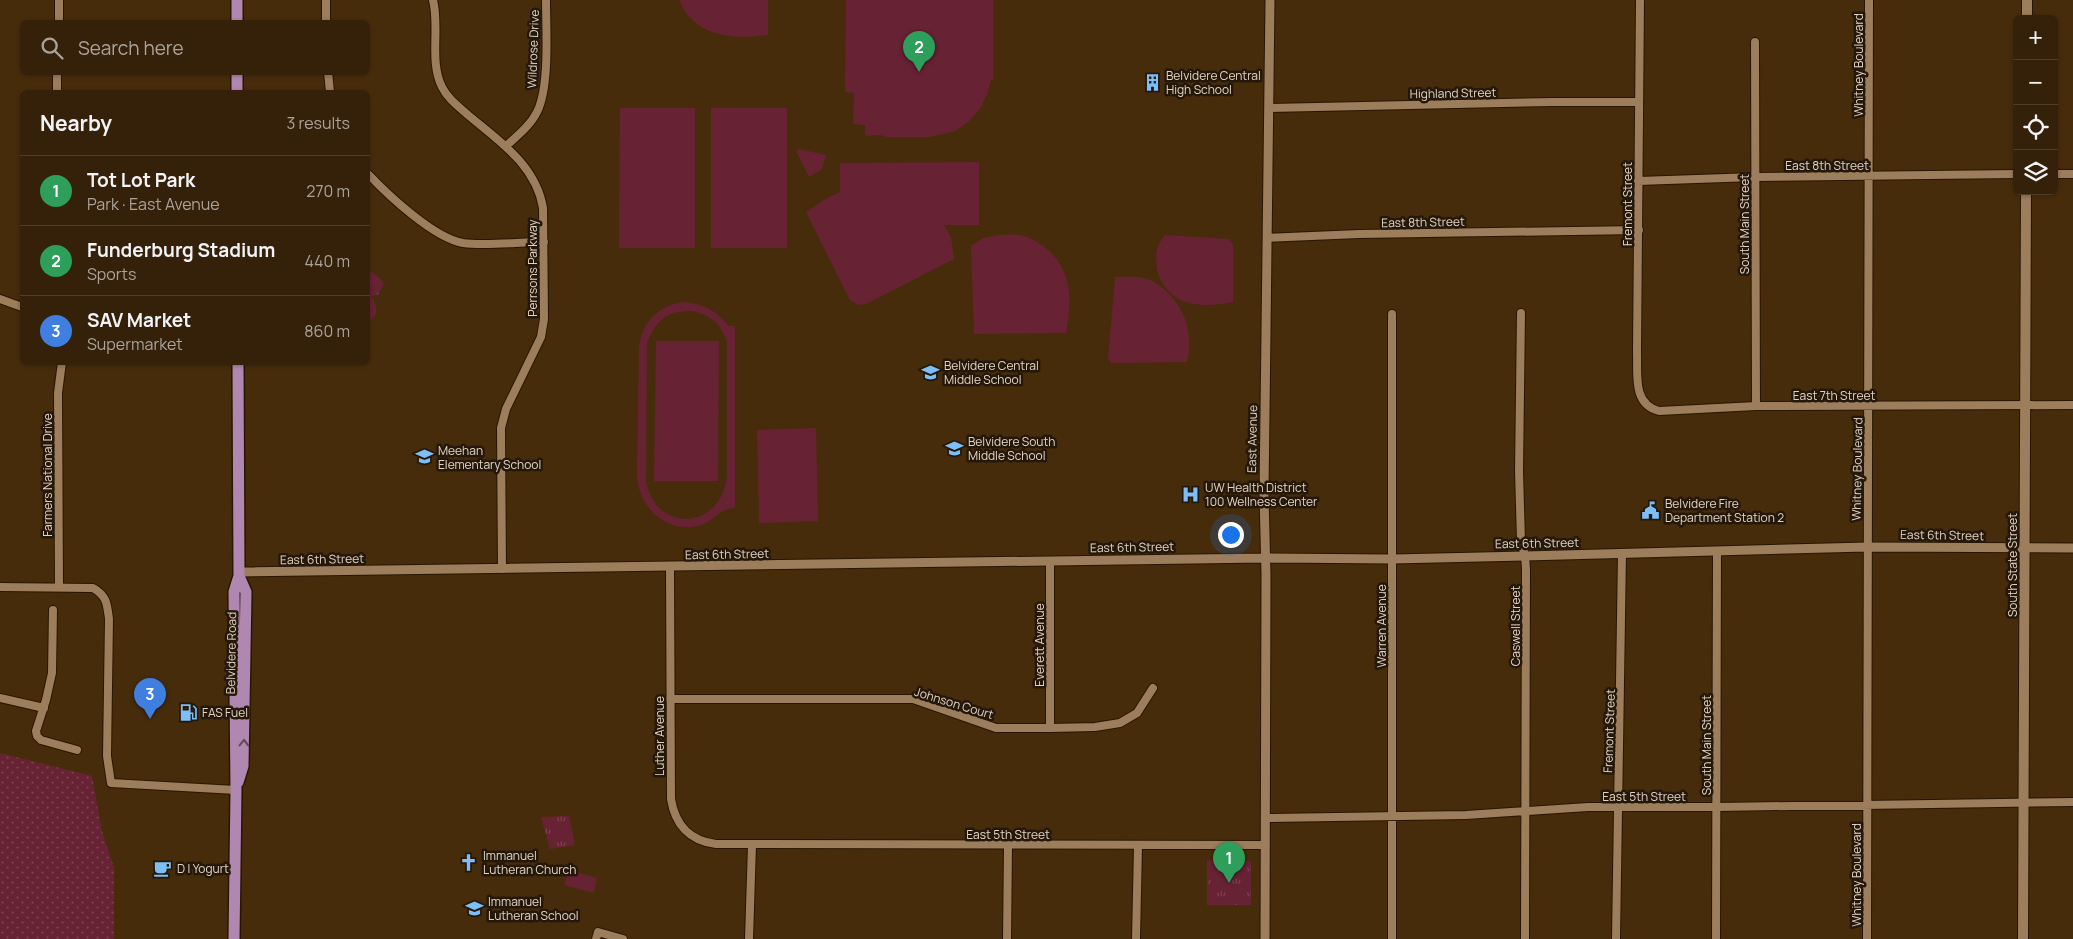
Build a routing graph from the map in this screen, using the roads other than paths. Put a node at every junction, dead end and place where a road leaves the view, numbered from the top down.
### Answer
1 (59, 0) edge
2 (237, 0) edge
3 (326, 0) edge
4 (433, 0) edge
5 (546, 0) edge
6 (1270, 0) edge
7 (1640, 0) edge
8 (1869, 0) edge
9 (2027, 0) edge
10 (2027, 15) edge
11 (59, 20) edge
12 (237, 20) edge
13 (326, 20) edge
14 (1755, 42) dead end
15 (57, 75) edge
16 (237, 75) edge
17 (328, 75) edge
18 (57, 90) edge
19 (237, 90) edge
20 (330, 90) edge
21 (1638, 102) junction
22 (1269, 108) junction
23 (506, 146) junction
24 (2013, 174) edge
25 (2058, 174) edge
26 (2073, 174) edge
27 (370, 176) edge
28 (1869, 176) junction
29 (1756, 177) junction
30 (1638, 181) junction
31 (2026, 195) edge
32 (1639, 230) junction
33 (1267, 238) junction
34 (544, 242) junction
35 (0, 299) edge
36 (20, 306) edge
37 (1520, 313) dead end
38 (1392, 314) dead end
39 (62, 365) edge
40 (238, 365) edge
41 (2073, 404) edge
42 (1645, 405) joint
43 (1869, 405) junction
44 (2025, 405) junction
45 (1756, 406) junction
46 (1868, 547) junction
47 (2024, 548) junction
48 (2073, 548) edge
49 (1717, 551) junction
50 (1622, 554) junction
51 (1526, 556) junction
52 (1264, 558) junction
53 (1393, 559) junction
54 (1050, 561) junction
55 (670, 567) junction
56 (502, 569) junction
57 (239, 574) junction
58 (0, 586) edge
59 (59, 587) junction
60 (53, 610) dead end
61 (1153, 688) dead end
62 (0, 698) edge
63 (670, 699) junction
64 (44, 708) junction
65 (1050, 728) junction
66 (77, 750) dead end
67 (236, 790) junction
68 (2023, 802) junction
69 (2073, 802) edge
70 (1867, 804) junction
71 (1617, 806) junction
72 (1717, 807) junction
73 (1526, 812) junction
74 (1391, 816) junction
75 (1266, 818) junction
76 (752, 845) junction
77 (1265, 845) junction
78 (1008, 846) junction
79 (1138, 846) junction
80 (597, 936) edge
81 (234, 939) edge
82 (623, 939) edge
83 (749, 939) edge
84 (1008, 939) edge
85 (1136, 939) edge
86 (1265, 939) edge
87 (1392, 939) edge
88 (1525, 939) edge
89 (1616, 939) edge
90 (1716, 939) edge
91 (1867, 939) edge
92 (2023, 939) edge

1 - 11 street
2 - 12 main road
3 - 13 street
4 - 23 street, Perrsons Parkway
5 - 23 street, Wildrose Drive
6 - 22 street, East Avenue
7 - 21 street, Fremont Street
8 - 28 street, Whitney Boulevard
9 - 10 main road
14 - 29 street, South Main Street
15 - 18 street
16 - 19 main road
17 - 20 street
21 - 22 street, Highland Street
21 - 30 street, Fremont Street
22 - 33 street, East Avenue
23 - 34 street, Perrsons Parkway
24 - 28 street, East 8th Street
25 - 26 street
27 - 34 street
28 - 29 street, East 8th Street
28 - 43 street, Whitney Boulevard
29 - 30 street, East 8th Street
29 - 45 street, South Main Street
30 - 32 street, Fremont Street
31 - 44 main road, South State Street
32 - 33 street, East 8th Street
32 - 42 street, Fremont Street
33 - 52 street, East Avenue
34 - 56 street, Perrsons Parkway
35 - 36 street
37 - 51 street, Caswell Street
38 - 53 street, Warren Avenue
39 - 59 street, Farmers National Drive
40 - 57 main road, Belvidere Road
41 - 44 street, East 7th Street
42 - 45 street, East 7th Street
43 - 44 street, East 7th Street
43 - 45 street, East 7th Street
43 - 46 street, Whitney Boulevard
44 - 47 main road, South State Street
46 - 47 street, East 6th Street
46 - 49 street, East 6th Street
46 - 70 street, Whitney Boulevard
47 - 48 street, East 6th Street
47 - 68 main road, South State Street
49 - 50 street, East 6th Street
49 - 72 street, South Main Street
50 - 51 street, East 6th Street
50 - 71 street, Fremont Street
51 - 53 street, East 6th Street
51 - 73 street, Caswell Street
52 - 53 street, East 6th Street
52 - 54 street, East 6th Street
52 - 75 street, East Avenue
53 - 74 street, Warren Avenue
54 - 55 street, East 6th Street
54 - 65 street, Everett Avenue
55 - 56 street, East 6th Street
55 - 63 street, Luther Avenue
56 - 57 street, East 6th Street
57 - 67 main road, Belvidere Road
58 - 59 street
59 - 67 street
60 - 64 street
61 - 65 street, Johnson Court
62 - 64 street
63 - 65 street, Johnson Court
63 - 76 street, Luther Avenue
64 - 66 street
67 - 81 main road, Belvidere Road
68 - 69 street, East 5th Street
68 - 70 street, East 5th Street
68 - 92 main road, South State Street
70 - 72 street, East 5th Street
70 - 91 street, Whitney Boulevard
71 - 72 street, East 5th Street
71 - 73 street, East 5th Street
71 - 89 street, Fremont Street
72 - 90 street, South Main Street
73 - 74 street, East 5th Street
73 - 88 street, Caswell Street
74 - 75 street, East 5th Street
74 - 87 street, Warren Avenue
75 - 77 street, East Avenue
76 - 78 street, East 5th Street
76 - 83 street
77 - 79 street, East 5th Street
77 - 86 street, East Avenue
78 - 79 street, East 5th Street
78 - 84 street
79 - 85 street
80 - 82 street

